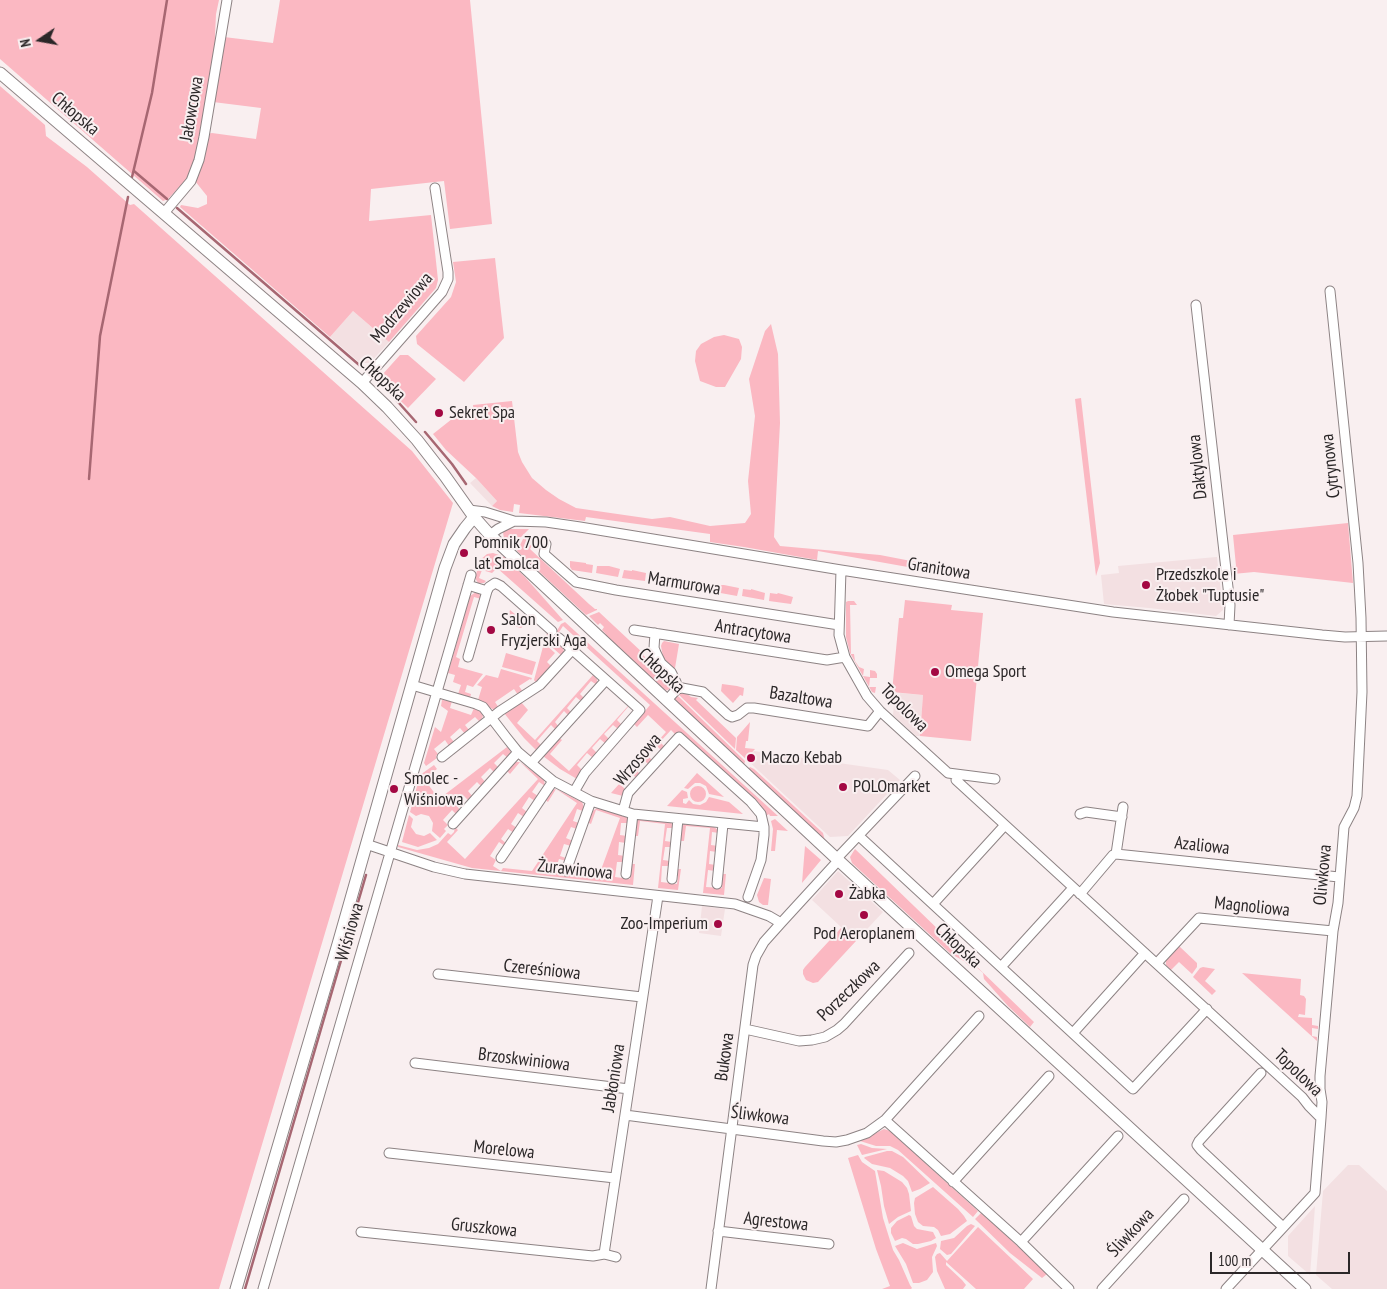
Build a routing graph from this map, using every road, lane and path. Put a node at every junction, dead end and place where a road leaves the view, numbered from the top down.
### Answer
1 (227, 0) edge
2 (0, 73) edge
3 (435, 188) dead end
4 (164, 213) junction
5 (1330, 291) dead end
6 (1196, 305) dead end
7 (362, 382) junction
8 (472, 514) junction
9 (514, 521) junction
10 (490, 535) junction
11 (546, 544) dead end
12 (841, 570) junction
13 (471, 575) dead end
14 (468, 585) junction
15 (487, 591) junction
16 (839, 625) junction
17 (1229, 625) junction
18 (634, 630) dead end
19 (655, 633) junction
20 (1387, 636) edge
21 (1362, 637) junction
22 (572, 650) junction
23 (468, 657) dead end
24 (845, 657) junction
25 (606, 680) junction
26 (412, 685) junction
27 (677, 689) junction
28 (436, 692) junction
29 (667, 700) junction
30 (880, 711) junction
31 (491, 718) junction
32 (518, 752) junction
33 (442, 757) dead end
34 (531, 763) junction
35 (915, 776) dead end
36 (995, 779) dead end
37 (553, 780) junction
38 (956, 780) dead end
39 (574, 792) junction
40 (591, 801) junction
41 (1123, 807) dead end
42 (623, 811) junction
43 (633, 814) junction
44 (1080, 814) dead end
45 (1122, 817) junction
46 (678, 819) junction
47 (453, 824) dead end
48 (723, 824) junction
49 (1005, 825) junction
50 (764, 827) junction
51 (859, 836) junction
52 (366, 844) junction
53 (390, 852) junction
54 (1116, 854) junction
55 (501, 858) dead end
56 (838, 860) junction
57 (566, 871) dead end
58 (626, 874) dead end
59 (1340, 877) junction
60 (672, 879) dead end
61 (717, 884) dead end
62 (1076, 891) junction
63 (658, 896) junction
64 (748, 897) dead end
65 (933, 904) junction
66 (781, 923) junction
67 (1333, 931) junction
68 (909, 953) dead end
69 (1145, 953) junction
70 (1157, 963) junction
71 (1001, 967) junction
72 (438, 974) dead end
73 (642, 997) junction
74 (1207, 1009) junction
75 (979, 1016) dead end
76 (745, 1029) junction
77 (1073, 1033) junction
78 (415, 1063) dead end
79 (1261, 1073) dead end
80 (1050, 1076) dead end
81 (629, 1089) junction
82 (625, 1115) junction
83 (1322, 1118) junction
84 (885, 1120) junction
85 (732, 1129) junction
86 (1118, 1136) dead end
87 (389, 1153) dead end
88 (615, 1178) junction
89 (953, 1182) junction
90 (1184, 1199) dead end
91 (1283, 1228) junction
92 (361, 1232) dead end
93 (718, 1232) junction
94 (1021, 1242) junction
95 (829, 1244) dead end
96 (1262, 1250) junction
97 (604, 1254) junction
98 (616, 1257) dead end
99 (236, 1289) edge
100 (262, 1289) edge
101 (711, 1289) edge
102 (1069, 1289) edge
103 (1102, 1289) edge
104 (1226, 1289) edge
105 (1305, 1289) edge

1 - 4 street, Jałowcowa
2 - 4 street, Chłopska
3 - 7 street, Modrzewiowa
4 - 7 street, Chłopska
5 - 21 street, Cytrynowa
6 - 17 street, Daktylowa
7 - 8 street, Chłopska
8 - 9 street, Granitowa
8 - 10 street, Chłopska
8 - 26 street
9 - 10 street
9 - 12 street, Granitowa
10 - 29 street, Chłopska
11 - 16 street, Marmurowa
12 - 16 street, Topolowa
12 - 17 street, Granitowa
13 - 14 street, Wiśniowa
14 - 15 street
14 - 28 street, Wiśniowa
15 - 22 street, Wrzosowa
15 - 23 street
16 - 24 street, Topolowa
17 - 21 street, Granitowa
18 - 19 street, Antracytowa
19 - 24 street, Antracytowa
19 - 27 street
20 - 21 street, Granitowa
21 - 59 street, Oliwkowa
22 - 25 street, Wrzosowa
22 - 31 street
24 - 30 street, Topolowa
25 - 34 street
25 - 39 street, Wrzosowa
26 - 28 street, Wrzosowa
26 - 52 street
27 - 29 street
27 - 30 street, Bazaltowa
28 - 31 street, Wrzosowa
28 - 53 street, Wiśniowa
29 - 56 street, Chłopska
30 - 36 street, Topolowa
31 - 32 street, Wrzosowa
31 - 33 street
32 - 34 street, Wrzosowa
32 - 47 street
34 - 37 street, Wrzosowa
35 - 51 street, Bukowa
37 - 39 street, Wrzosowa
37 - 55 street
38 - 49 street, Topolowa
39 - 40 street, Wrzosowa
40 - 42 street, Wrzosowa
40 - 57 street
41 - 45 street
42 - 43 street, Wrzosowa
42 - 50 street, Wrzosowa
43 - 46 street, Wrzosowa
43 - 58 street, Wrzosowa
44 - 45 street
45 - 54 street
46 - 48 street, Wrzosowa
46 - 60 street
48 - 50 street, Wrzosowa
48 - 61 street
49 - 62 street, Topolowa
49 - 65 street
50 - 64 street
51 - 56 street, Bukowa
51 - 65 street
52 - 53 street, Żurawinowa
52 - 99 street
53 - 63 street, Żurawinowa
53 - 100 street, Wiśniowa
54 - 59 street, Azaliowa
54 - 62 street
56 - 66 street, Bukowa
56 - 96 street, Chłopska
59 - 67 street, Oliwkowa
62 - 69 street, Topolowa
62 - 71 street
63 - 66 street, Żurawinowa
63 - 73 street, Jabłoniowa
65 - 71 street
66 - 76 street, Bukowa
67 - 70 street, Magnoliowa
67 - 83 street, Oliwkowa
68 - 76 street, Porzeczkowa
69 - 70 street, Topolowa
69 - 77 street
70 - 74 street, Topolowa
71 - 77 street
72 - 73 street, Czereśniowa
73 - 81 street, Jabłoniowa
74 - 77 street
74 - 83 street, Topolowa
75 - 84 street, Śliwkowa
76 - 85 street, Bukowa
78 - 81 street, Brzoskwiniowa
79 - 91 street, Topolowa
80 - 89 street
81 - 82 street, Jabłoniowa
82 - 85 street, Śliwkowa
82 - 88 street, Jabłoniowa
83 - 91 street, Topolowa
84 - 85 street, Śliwkowa
84 - 89 street
85 - 93 street, Bukowa
86 - 94 street
87 - 88 street, Morelowa
88 - 97 street, Jabłoniowa
89 - 94 street
90 - 103 street, Śliwkowa
91 - 96 street, Topolowa
92 - 97 street, Gruszkowa
93 - 95 street, Agrestowa
93 - 101 street, Bukowa
94 - 102 street
96 - 104 street
96 - 105 street, Chłopska
97 - 98 street

